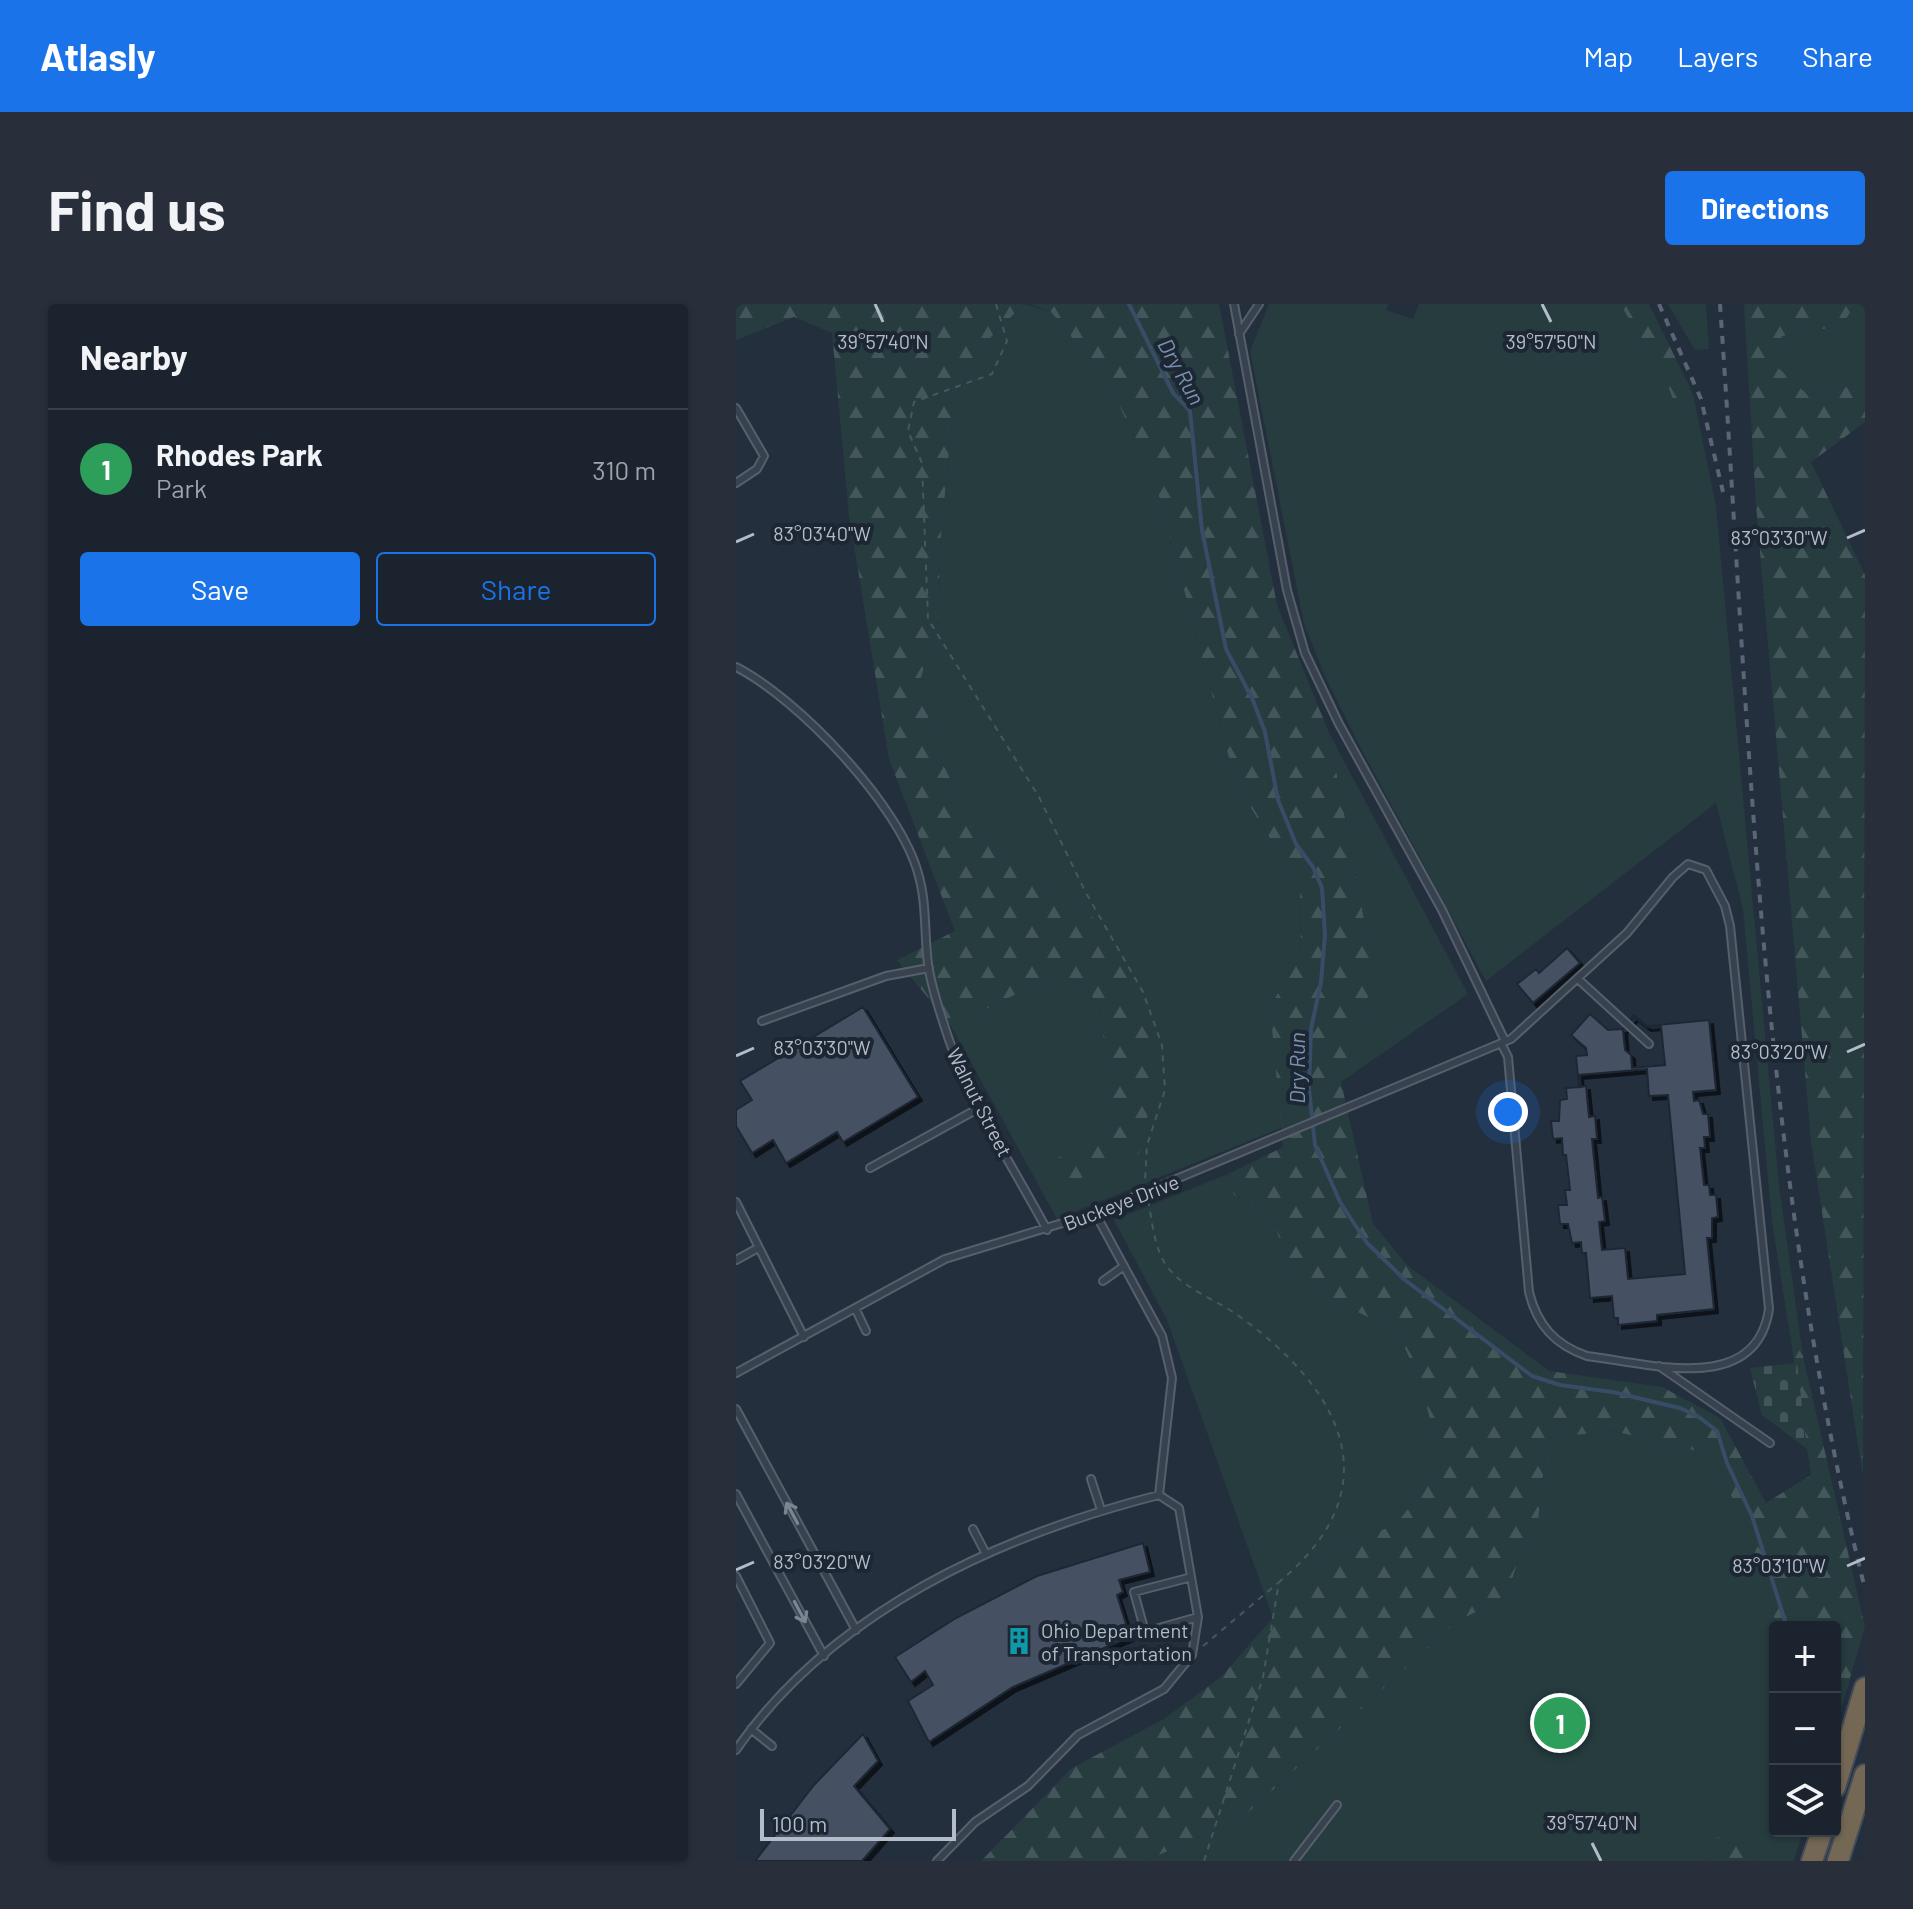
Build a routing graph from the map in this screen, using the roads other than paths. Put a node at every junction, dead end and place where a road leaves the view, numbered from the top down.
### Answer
1 (1234, 304) edge
2 (1259, 304) edge
3 (1239, 334) junction
4 (736, 408) edge
5 (736, 483) edge
6 (736, 667) edge
7 (929, 968) junction
8 (1578, 979) junction
9 (762, 1021) dead end
10 (1506, 1041) junction
11 (1649, 1044) dead end
12 (981, 1107) junction
13 (870, 1168) dead end
14 (736, 1202) edge
15 (1095, 1213) junction
16 (1047, 1230) junction
17 (758, 1248) junction
18 (736, 1260) edge
19 (1124, 1266) junction
20 (1103, 1281) dead end
21 (856, 1310) junction
22 (866, 1331) dead end
23 (804, 1337) junction
24 (1656, 1364) junction
25 (736, 1373) edge
26 (736, 1409) edge
27 (1770, 1443) dead end
28 (1091, 1479) dead end
29 (736, 1494) edge
30 (1159, 1495) junction
31 (1101, 1510) junction
32 (973, 1529) dead end
33 (986, 1554) junction
34 (736, 1576) edge
35 (1188, 1578) junction
36 (1198, 1617) junction
37 (856, 1630) junction
38 (824, 1656) junction
39 (736, 1684) edge
40 (1865, 1688) edge
41 (751, 1729) junction
42 (772, 1746) dead end
43 (736, 1750) edge
44 (1841, 1767) edge
45 (1865, 1775) edge
46 (1337, 1805) dead end
47 (1820, 1837) edge
48 (937, 1861) edge
49 (1294, 1861) edge
50 (1812, 1861) edge
51 (1838, 1861) edge

1 - 3 lane
2 - 3 lane
3 - 10 lane
4 - 5 lane
6 - 7 lane, Walnut Street
7 - 9 lane
7 - 12 lane, Walnut Street
8 - 10 lane, Buckeye Drive
8 - 11 lane
8 - 24 lane, Buckeye Drive
10 - 15 lane, Buckeye Drive
10 - 24 lane
12 - 13 lane
12 - 16 lane, Walnut Street
14 - 17 lane
15 - 16 lane, Buckeye Drive
15 - 19 lane
16 - 21 lane, Buckeye Drive
17 - 18 lane
17 - 23 lane
19 - 20 lane
19 - 30 lane
21 - 22 lane
21 - 23 lane, Buckeye Drive
23 - 25 lane, Buckeye Drive
24 - 27 lane
37 -> 26 lane
28 - 31 lane
29 -> 38 lane
30 - 31 lane
30 - 35 lane
31 - 33 lane
32 - 33 lane
33 - 37 lane
34 - 39 lane
35 - 36 lane
35 - 36 lane
36 - 48 lane
37 - 38 lane
38 - 41 lane
40 - 44 highway
41 - 42 lane
41 - 43 lane
45 - 51 highway
46 - 49 lane
47 - 50 highway

